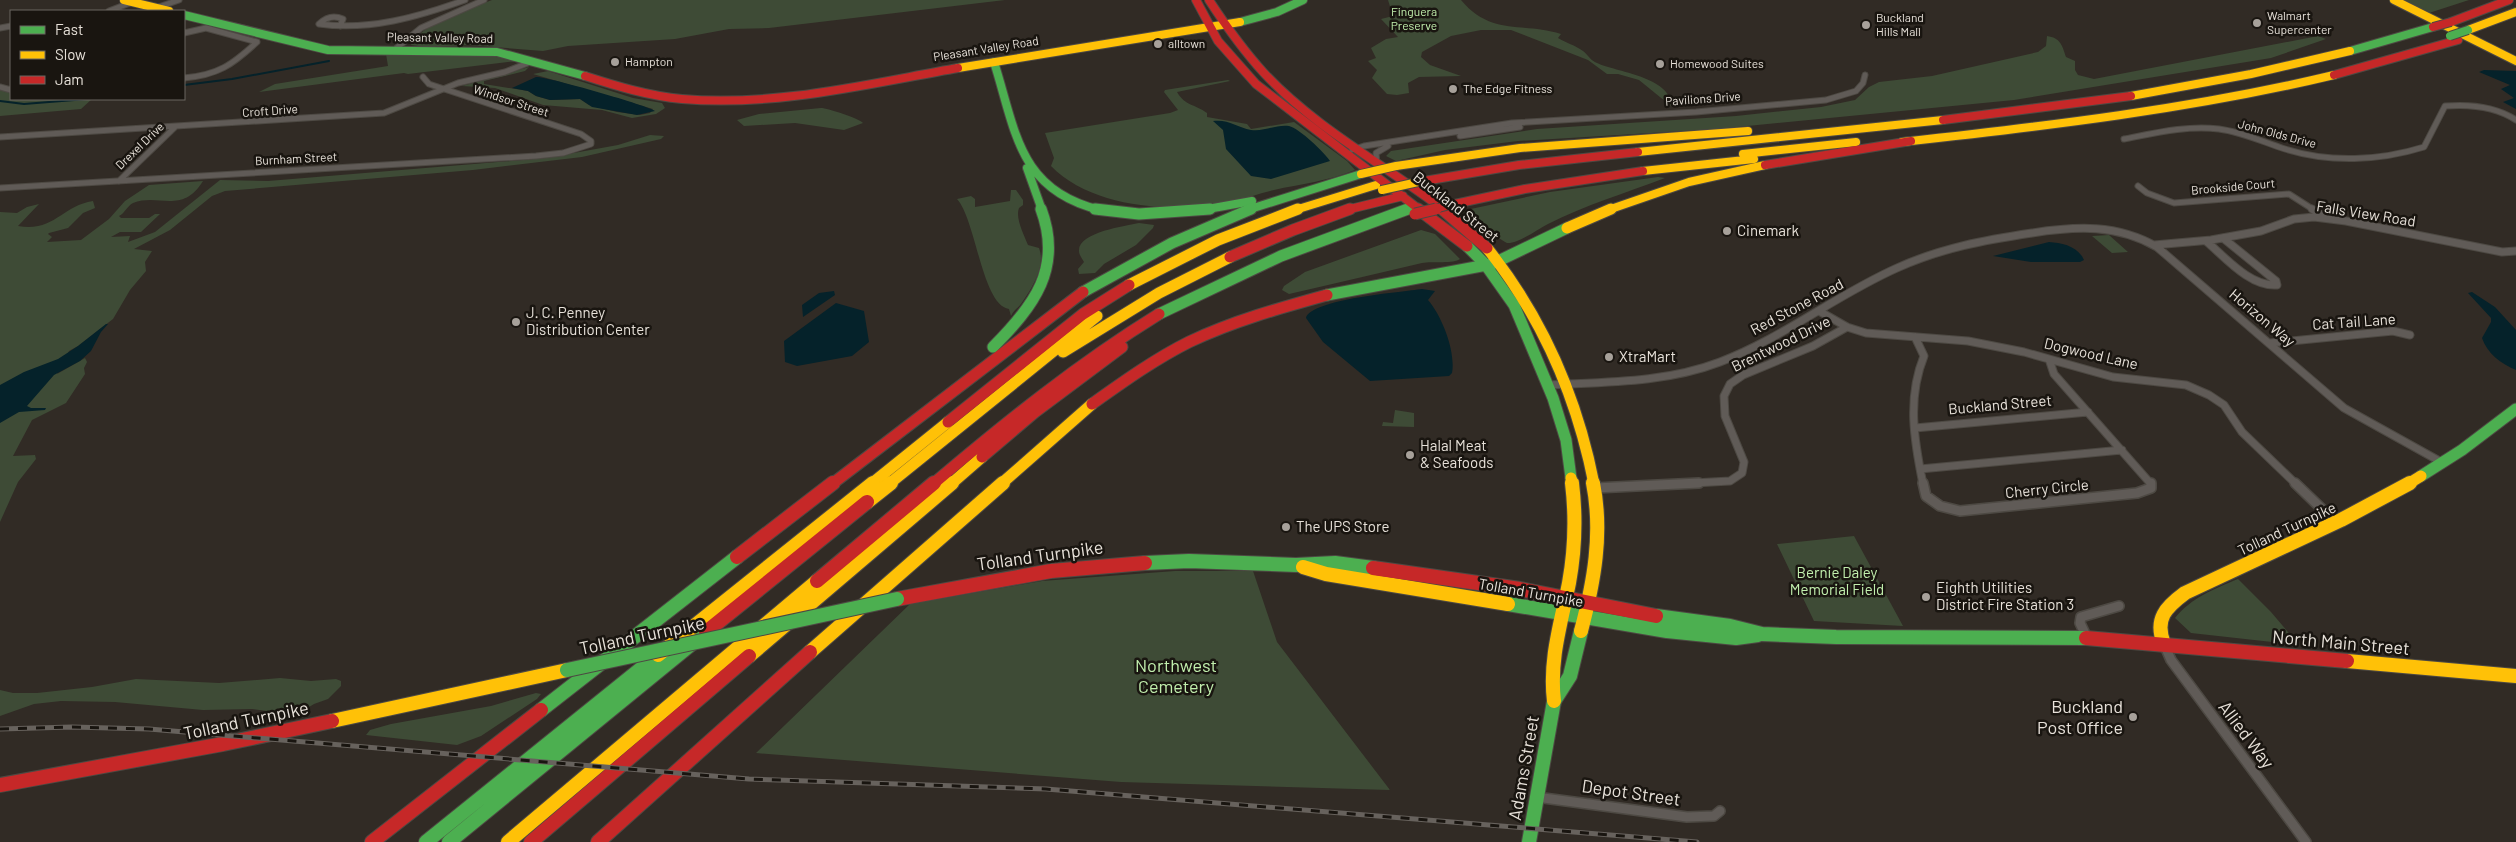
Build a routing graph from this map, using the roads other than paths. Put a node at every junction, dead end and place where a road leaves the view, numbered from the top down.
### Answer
1 (179, 0) edge
2 (465, 0) edge
3 (484, 0) edge
4 (1196, 0) edge
5 (1209, 0) edge
6 (1289, 0) edge
7 (1303, 0) edge
8 (2394, 0) edge
9 (2492, 0) edge
10 (2509, 0) edge
11 (132, 1) edge
12 (156, 8) junction
13 (111, 10) edge
14 (165, 10) edge
15 (2516, 12) edge
16 (185, 15) edge
17 (2516, 19) edge
18 (2447, 20) junction
19 (1215, 24) junction
20 (2429, 25) junction
21 (340, 26) dead end
22 (2472, 32) junction
23 (185, 33) edge
24 (254, 37) junction
25 (2454, 38) junction
26 (393, 51) junction
27 (993, 60) junction
28 (533, 61) junction
29 (2516, 61) edge
30 (1256, 69) junction
31 (1243, 71) junction
32 (1864, 75) dead end
33 (423, 77) dead end
34 (185, 78) edge
35 (443, 89) junction
36 (2516, 120) edge
37 (1834, 126) junction
38 (175, 127) junction
39 (1472, 131) junction
40 (0, 137) edge
41 (2124, 139) dead end
42 (1911, 141) junction
43 (591, 144) joint
44 (1388, 146) junction
45 (1356, 149) junction
46 (1344, 152) junction
47 (1026, 157) junction
48 (1377, 164) junction
49 (120, 181) junction
50 (1331, 183) junction
51 (1415, 184) junction
52 (2138, 186) dead end
53 (0, 188) edge
54 (1379, 188) junction
55 (1403, 196) junction
56 (1447, 202) junction
57 (1411, 212) junction
58 (2326, 218) junction
59 (2053, 229) joint
60 (2223, 238) junction
61 (2206, 241) junction
62 (2154, 245) junction
63 (2516, 251) edge
64 (1499, 261) junction
65 (1486, 266) junction
66 (1819, 311) junction
67 (1847, 327) junction
68 (2410, 335) dead end
69 (1915, 337) junction
70 (2270, 343) junction
71 (2050, 359) junction
72 (1565, 384) junction
73 (1548, 386) junction
74 (1022, 409) junction
75 (2516, 409) edge
76 (2088, 412) junction
77 (908, 423) junction
78 (962, 424) junction
79 (1915, 428) junction
80 (2122, 450) junction
81 (2443, 463) junction
82 (1920, 469) junction
83 (1595, 488) junction
84 (2340, 521) junction
85 (1296, 564) junction
86 (1566, 597) junction
87 (1588, 602) junction
88 (2119, 606) dead end
89 (1562, 613) junction
90 (1584, 617) junction
91 (1762, 634) junction
92 (2087, 638) junction
93 (2164, 644) junction
94 (2516, 676) edge
95 (1554, 701) junction
96 (0, 785) edge
97 (1536, 797) junction
98 (1720, 811) dead end
99 (372, 842) edge
100 (426, 842) edge
101 (449, 842) edge
102 (508, 842) edge
103 (530, 842) edge
104 (598, 842) edge
105 (1529, 842) edge
106 (2306, 842) edge

1 - 12 street
2 - 21 street
3 - 26 street
4 - 19 main road, Buckland Street
5 - 19 main road, Buckland Street
6 - 19 main road
7 - 19 main road
8 - 29 main road
9 - 18 main road
10 - 18 main road
11 - 12 main road
11 - 13 street
12 - 14 main road
15 - 22 main road
16 - 24 main road, Pleasant Valley Road
17 - 22 main road
18 - 20 main road, bridge
19 - 27 main road, Pleasant Valley Road
19 - 30 main road, Buckland Street
19 - 31 main road, Buckland Street
20 - 37 main road
20 - 51 main road
22 - 25 main road, bridge
23 - 24 street
24 - 26 main road, Pleasant Valley Road
24 - 34 street
25 - 42 main road
25 - 56 main road
26 - 28 main road, Pleasant Valley Road
27 - 28 main road, Pleasant Valley Road
27 - 47 main road
28 - 35 street, Croft Drive
30 - 31 main road
30 - 45 main road, Buckland Street
31 - 46 main road, Buckland Street
32 - 39 street, Pavilions Drive
33 - 35 street, Windsor Street
35 - 38 street, Croft Drive
35 - 43 street, Windsor Street
36 - 41 street, John Olds Drive
37 - 50 main road, bridge
37 - 51 main road
38 - 40 street, Croft Drive
38 - 49 street, Drexel Drive
39 - 44 street, Pavilions Drive
39 - 45 street, Pavilions Drive
42 - 56 main road
42 - 64 main road
43 - 49 street, Burnham Street
44 - 45 street, Pavilions Drive
44 - 48 street
45 - 46 street, Pavilions Drive
45 - 48 main road, Buckland Street
46 - 55 main road, Buckland Street
47 - 50 main road
47 - 77 main road
48 - 51 main road, Buckland Street
49 - 53 street, Burnham Street
50 - 77 main road
51 - 54 main road
51 - 55 main road
51 - 64 main road, Buckland Street
52 - 58 street, Brookside Court
54 - 78 main road
54 - 100 main road
55 - 65 main road, Buckland Street
55 - 74 main road
55 - 78 main road
56 - 57 main road, bridge
57 - 74 main road
57 - 103 main road
58 - 60 street, Falls View Road
58 - 63 street, Falls View Road
59 - 62 street, Horizon Way
59 - 66 street, Red Stone Road
60 - 61 street, Falls View Road
60 - 61 street
61 - 62 street, Falls View Road
62 - 70 street, Horizon Way
64 - 65 main road
64 - 72 main road, Buckland Street
65 - 73 main road, Buckland Street
65 - 104 main road
66 - 67 street, Dogwood Lane
66 - 72 street, Red Stone Road
67 - 69 street, Dogwood Lane
67 - 83 street, Brentwood Drive
68 - 70 street, Cat Tail Lane
69 - 71 street, Dogwood Lane
69 - 79 street, Cherry Circle
70 - 81 street, Horizon Way
71 - 76 street, Cherry Circle
71 - 84 street, Dogwood Lane
72 - 73 street, Red Stone Road
72 - 83 main road, Buckland Street
73 - 86 main road, Buckland Street
74 - 102 main road
75 - 81 main road, Tolland Turnpike
76 - 79 street, Buckland Street
76 - 80 street, Cherry Circle
77 - 99 main road
78 - 101 main road
79 - 82 street, Cherry Circle
80 - 82 street
80 - 82 street, Cherry Circle
81 - 84 main road, Tolland Turnpike
83 - 87 main road, Buckland Street
84 - 93 main road, Tolland Turnpike
85 - 86 main road, Tolland Turnpike
85 - 89 main road, Tolland Turnpike
85 - 96 main road, Tolland Turnpike, bridge
86 - 87 main road, Tolland Turnpike
86 - 89 main road, Buckland Street
87 - 90 main road, Buckland Street
87 - 91 main road, Tolland Turnpike
88 - 92 street
89 - 90 main road, Tolland Turnpike
89 - 95 main road, Adams Street
90 - 91 main road, Tolland Turnpike
90 - 95 main road, Adams Street
91 - 92 main road, Tolland Turnpike
92 - 93 main road, Tolland Turnpike
93 - 94 main road, North Main Street
93 - 106 street, Allied Way
95 - 97 main road, Adams Street
97 - 98 street, Depot Street
97 - 105 main road, Adams Street

